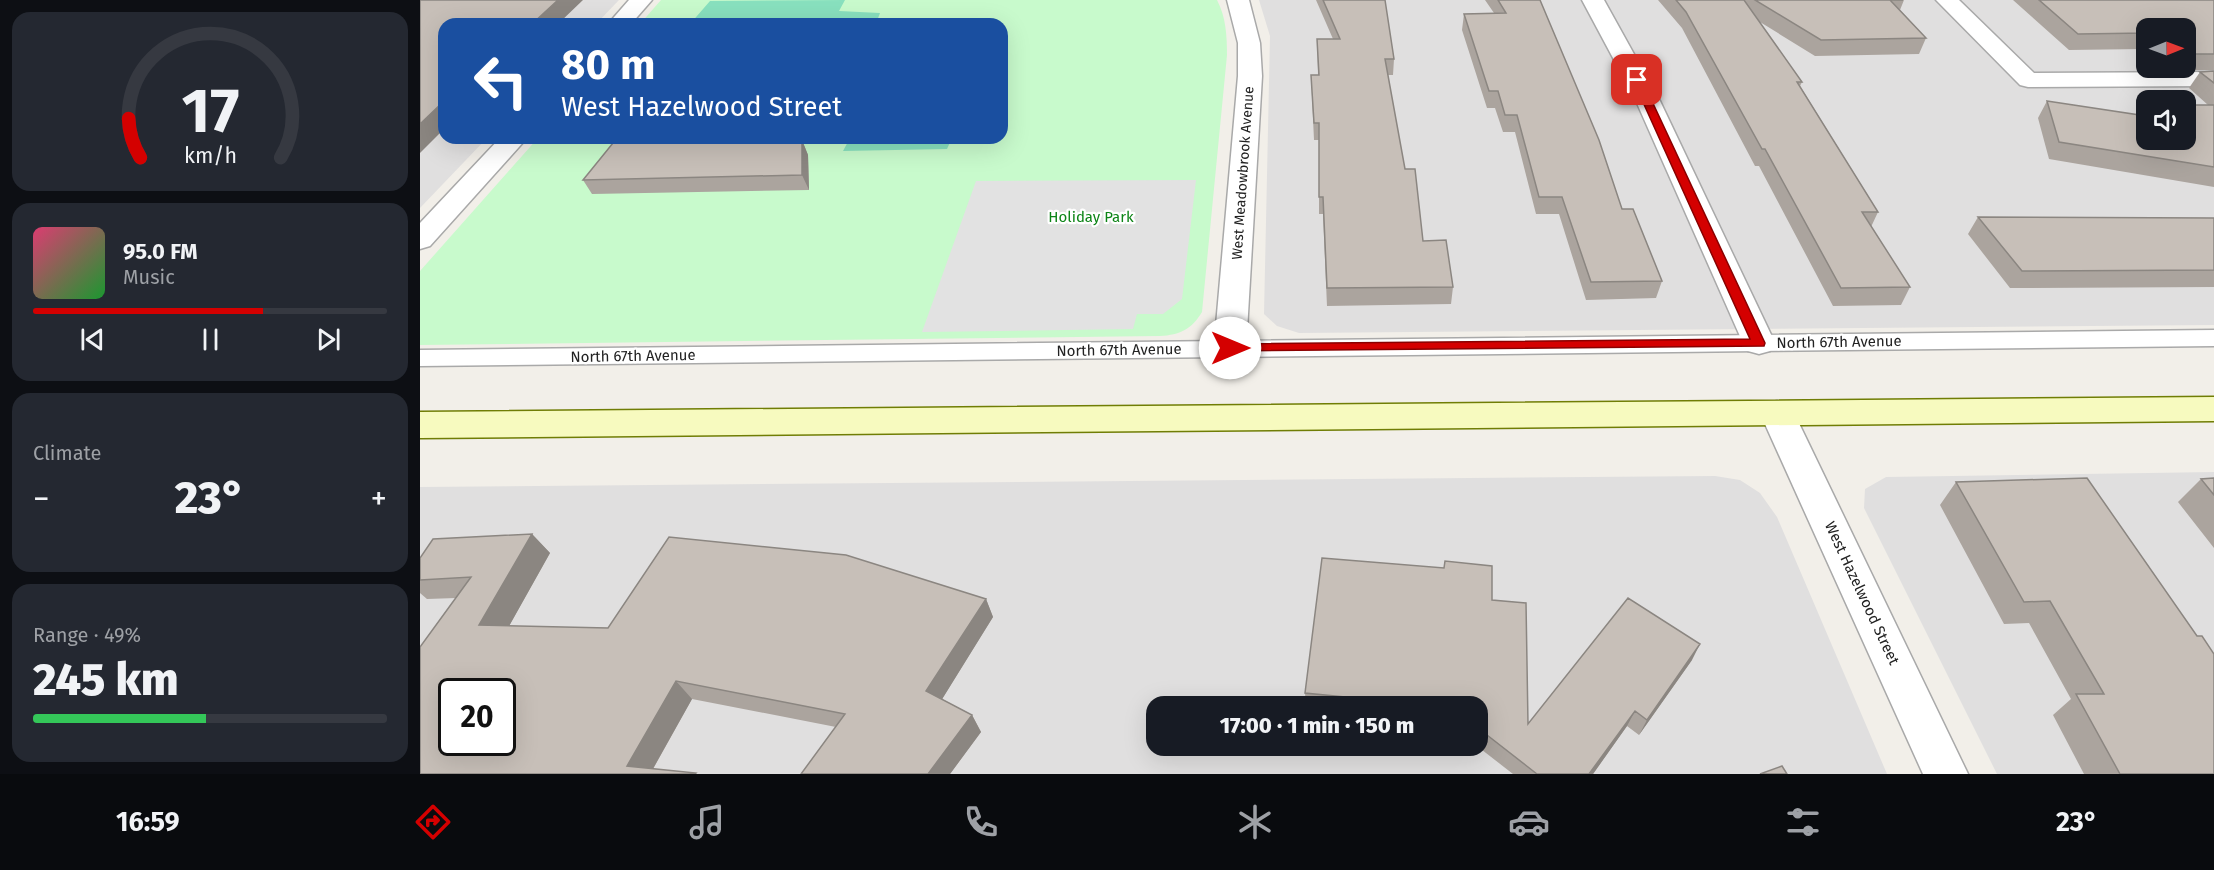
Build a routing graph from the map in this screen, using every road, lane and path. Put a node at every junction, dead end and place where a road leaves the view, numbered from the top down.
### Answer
1 (641, 0) edge
2 (1238, 0) edge
3 (1593, 0) edge
4 (1947, 0) edge
5 (624, 18) edge
6 (2214, 79) edge
7 (508, 144) edge
8 (420, 240) edge
9 (2214, 338) edge
10 (1759, 343) junction
11 (1230, 348) junction
12 (420, 358) edge
13 (2214, 410) edge
14 (1777, 413) junction
15 (420, 425) edge
16 (1946, 774) edge

1 - 5 street
2 - 11 street, West Meadowbrook Avenue
3 - 10 street
4 - 6 street
7 - 8 street
9 - 10 lane, North 67th Avenue
10 - 11 lane, North 67th Avenue
11 - 12 lane, North 67th Avenue
13 - 14 main road
14 - 15 main road
14 - 16 street, West Hazelwood Street

